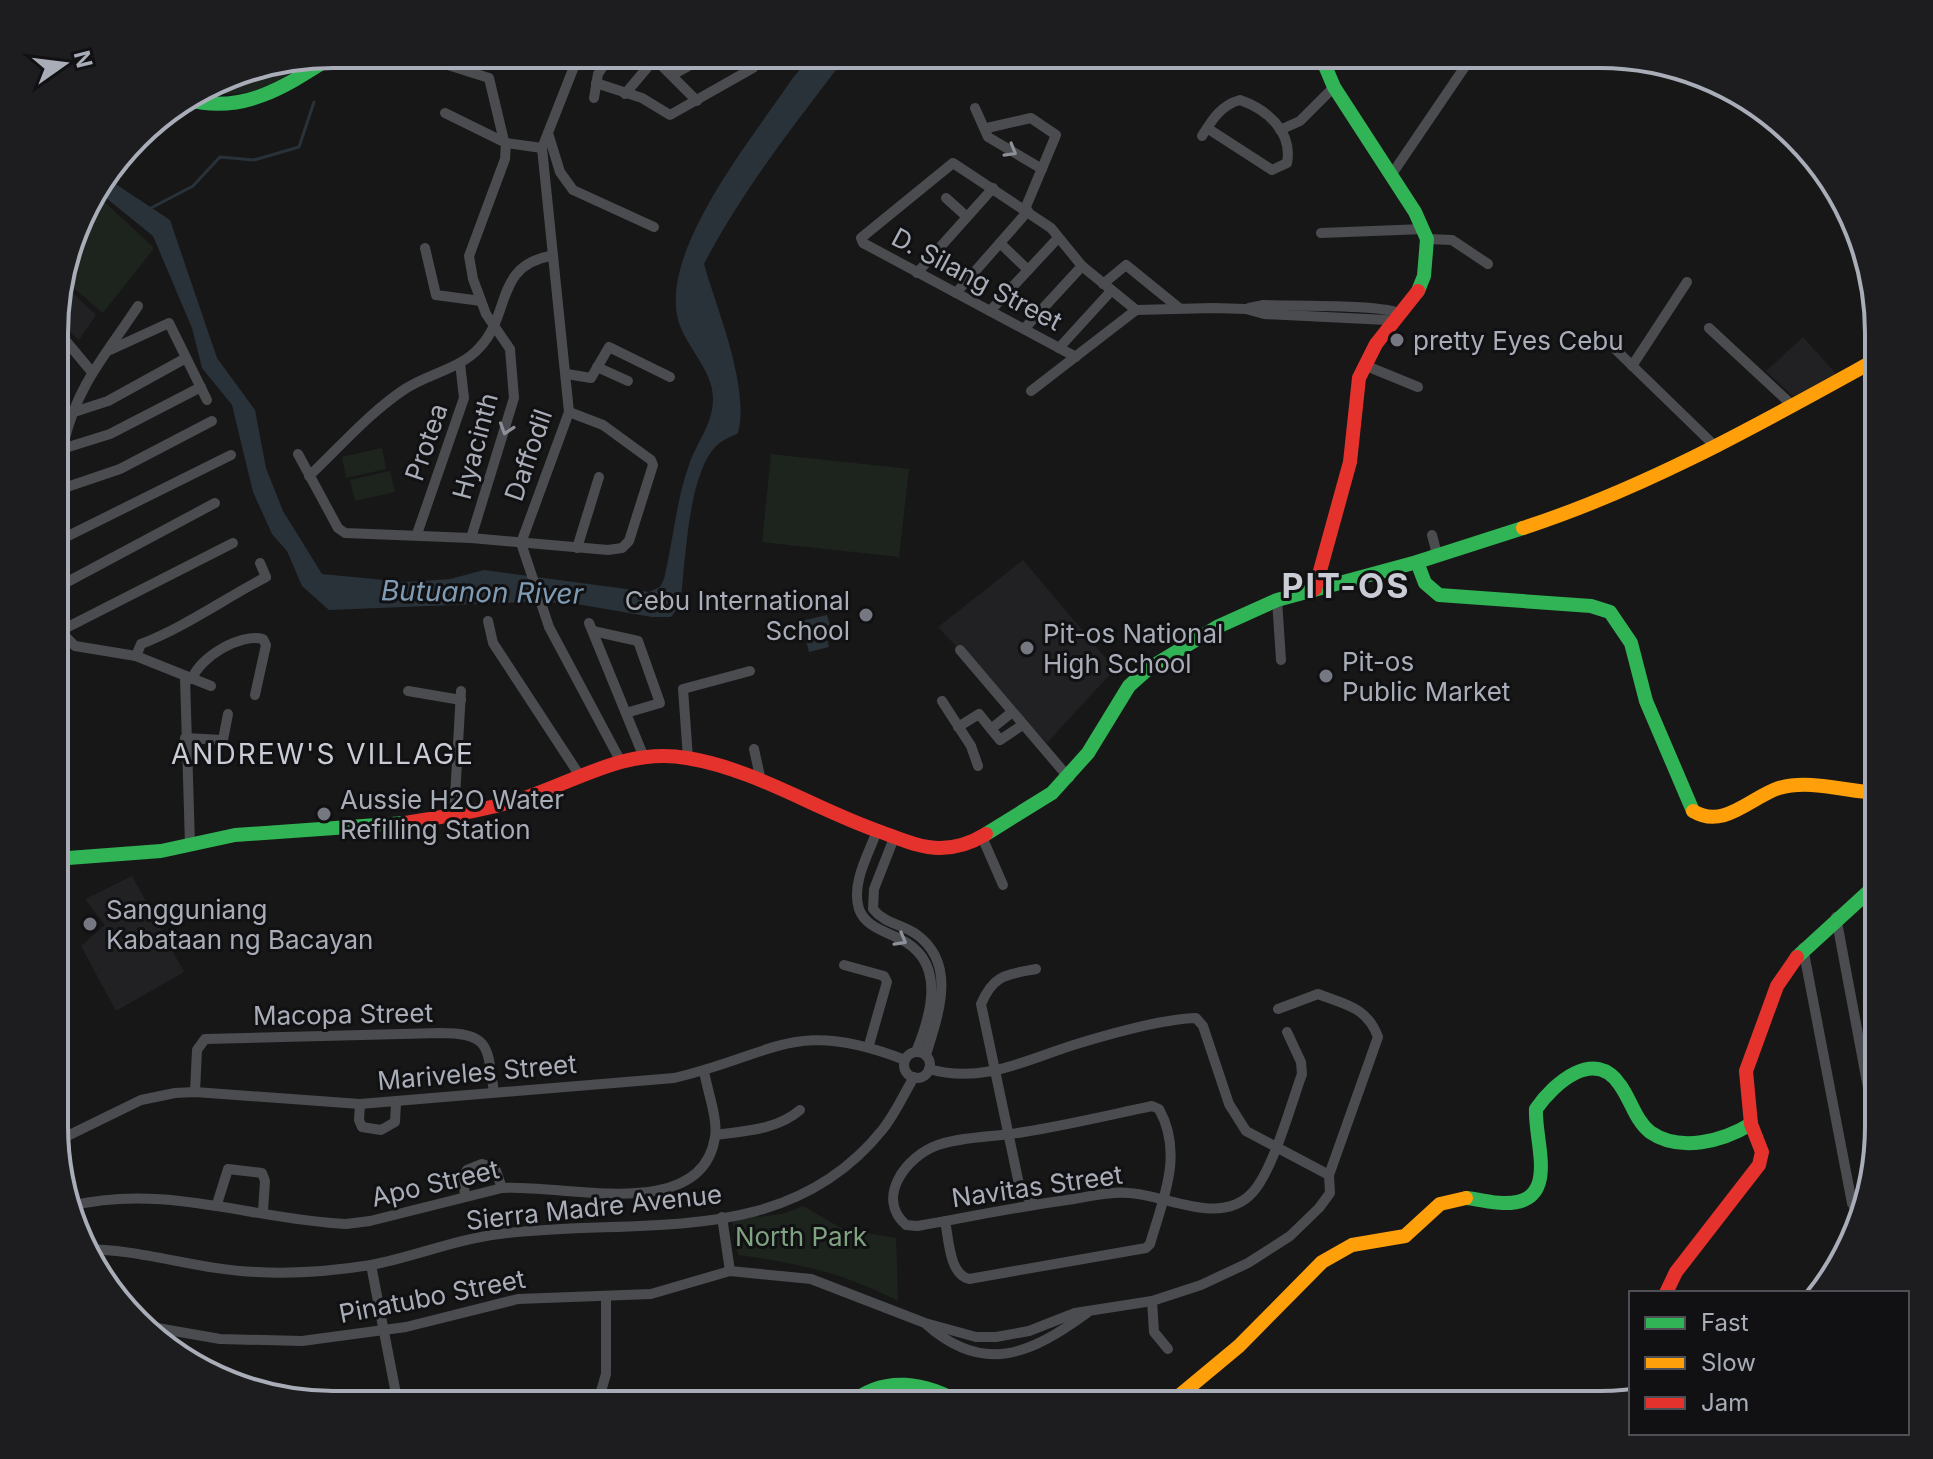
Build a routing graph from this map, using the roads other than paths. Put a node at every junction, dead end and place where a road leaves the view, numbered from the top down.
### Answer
1 (312, 69) edge
2 (461, 69) edge
3 (573, 69) edge
4 (603, 69) edge
5 (647, 69) edge
6 (667, 69) edge
7 (683, 69) edge
8 (751, 69) edge
9 (1326, 69) edge
10 (1463, 69) edge
11 (672, 75) junction
12 (596, 83) junction
13 (1334, 87) junction
14 (625, 94) junction
15 (594, 98) dead end
16 (697, 101) junction
17 (200, 103) edge
18 (975, 108) dead end
19 (445, 113) dead end
20 (987, 128) junction
21 (1280, 130) junction
22 (548, 133) junction
23 (505, 142) junction
24 (542, 148) junction
25 (1042, 169) junction
26 (1392, 174) junction
27 (993, 188) junction
28 (946, 198) dead end
29 (1026, 210) junction
30 (967, 217) junction
31 (654, 227) dead end
32 (1321, 233) dead end
33 (1425, 234) junction
34 (1058, 238) junction
35 (1000, 243) junction
36 (425, 248) dead end
37 (550, 256) junction
38 (1488, 264) dead end
39 (1082, 266) junction
40 (1028, 270) junction
41 (917, 273) junction
42 (1687, 282) dead end
43 (1107, 288) junction
44 (956, 293) junction
45 (481, 301) junction
46 (138, 306) dead end
47 (1179, 308) junction
48 (1136, 310) junction
49 (990, 311) junction
50 (1396, 319) junction
51 (1709, 328) dead end
52 (1024, 329) junction
53 (495, 330) junction
54 (68, 343) edge
55 (1059, 348) junction
56 (1614, 348) dead end
57 (109, 350) junction
58 (1076, 357) junction
59 (186, 358) junction
60 (460, 363) junction
61 (1364, 365) junction
62 (1632, 366) junction
63 (1865, 366) edge
64 (597, 367) junction
65 (91, 371) junction
66 (567, 374) junction
67 (670, 377) dead end
68 (628, 381) dead end
69 (201, 387) junction
70 (1418, 387) dead end
71 (1031, 391) dead end
72 (207, 400) dead end
73 (1793, 406) junction
74 (569, 412) junction
75 (71, 413) junction
76 (212, 421) dead end
77 (68, 425) edge
78 (68, 447) edge
79 (1717, 448) junction
80 (298, 454) dead end
81 (231, 455) dead end
82 (309, 476) junction
83 (599, 477) dead end
84 (68, 487) edge
85 (215, 503) dead end
86 (417, 534) junction
87 (1432, 535) dead end
88 (68, 536) edge
89 (471, 538) junction
90 (233, 543) dead end
91 (521, 543) junction
92 (577, 548) junction
93 (1437, 554) junction
94 (1417, 562) junction
95 (260, 563) dead end
96 (68, 581) edge
97 (1315, 589) junction
98 (1277, 600) junction
99 (488, 621) dead end
100 (68, 629) edge
101 (68, 641) edge
102 (960, 650) dead end
103 (136, 656) junction
104 (1281, 660) dead end
105 (750, 671) dead end
106 (189, 678) junction
107 (211, 686) dead end
108 (408, 691) dead end
109 (255, 695) dead end
110 (942, 701) dead end
111 (626, 713) junction
112 (1011, 713) junction
113 (228, 714) dead end
114 (1021, 726) junction
115 (958, 727) junction
116 (991, 729) junction
117 (185, 738) junction
118 (754, 749) dead end
119 (643, 755) junction
120 (688, 758) junction
121 (620, 760) junction
122 (978, 766) dead end
123 (580, 776) junction
124 (1069, 778) junction
125 (761, 781) junction
126 (1864, 792) edge
127 (454, 815) junction
128 (877, 831) junction
129 (982, 837) junction
130 (894, 838) junction
131 (190, 845) junction
132 (69, 858) edge
133 (858, 885) junction
134 (1003, 885) dead end
135 (874, 889) junction
136 (1864, 893) edge
137 (1836, 917) junction
138 (1803, 948) junction
139 (844, 965) dead end
140 (1036, 969) dead end
141 (936, 1005) junction
142 (1278, 1009) dead end
143 (1287, 1032) dead end
144 (869, 1045) junction
145 (921, 1054) junction
146 (905, 1060) junction
147 (1864, 1067) edge
148 (929, 1069) junction
149 (704, 1071) junction
150 (996, 1071) junction
151 (914, 1077) junction
152 (195, 1092) junction
153 (494, 1092) junction
154 (396, 1103) junction
155 (360, 1104) junction
156 (800, 1110) dead end
157 (1751, 1124) junction
158 (69, 1133) edge
159 (716, 1135) junction
160 (1007, 1135) junction
161 (1275, 1144) junction
162 (1329, 1175) junction
163 (502, 1188) junction
164 (1020, 1189) junction
165 (465, 1196) junction
166 (1164, 1197) junction
167 (1854, 1201) edge
168 (217, 1204) junction
169 (1034, 1204) junction
170 (80, 1205) edge
171 (1016, 1207) junction
172 (263, 1211) junction
173 (722, 1217) junction
174 (945, 1221) junction
175 (99, 1250) edge
176 (371, 1265) junction
177 (730, 1271) junction
178 (1667, 1291) edge
179 (606, 1298) junction
180 (1152, 1301) junction
181 (1092, 1309) junction
182 (925, 1323) junction
183 (163, 1329) edge
184 (384, 1330) junction
185 (1168, 1349) dead end
186 (395, 1390) edge
187 (601, 1390) edge
188 (864, 1390) edge
189 (935, 1390) edge
190 (1185, 1391) edge

1 - 17 street
2 - 23 street, Hyacinth
3 - 22 street, Daffodil
4 - 12 street
5 - 14 street
6 - 11 street
7 - 11 street
8 - 16 street
9 - 13 street
10 - 26 street
11 - 16 street
12 - 14 street
12 - 15 street
13 - 21 street
13 - 26 street
14 - 16 street
18 - 20 street
19 - 23 street
20 -> 25 street
20 - 25 street
21 - 21 street
22 - 24 street, Daffodil
22 - 31 street
23 - 24 street
23 - 45 street, Hyacinth
24 - 37 street, Daffodil
25 - 29 street
26 - 33 street
27 - 29 street
27 - 30 street
27 - 41 street, D. Silang Street
28 - 30 street
29 - 34 street
29 - 35 street
30 - 41 street
32 - 33 street
33 - 38 street
33 - 50 street
34 - 39 street
34 - 40 street
35 - 40 street
35 - 44 street
36 - 45 street
37 - 53 street
37 - 66 street, Daffodil
39 - 43 street
39 - 52 street
40 - 49 street
41 - 44 street, D. Silang Street
42 - 62 street
43 - 47 street
43 - 48 street
43 - 55 street
44 - 49 street, D. Silang Street
45 - 53 street, Hyacinth
46 - 57 street
47 - 48 street
47 - 50 street
48 - 58 street
49 - 52 street, D. Silang Street
50 - 61 street
51 - 73 street
52 - 55 street, D. Silang Street
53 - 60 street
53 -> 89 street, Hyacinth
54 - 65 street
55 - 58 street, D. Silang Street
56 - 62 street
57 - 59 street
57 - 65 street
58 - 71 street
59 - 69 street
59 - 75 street
60 - 82 street
60 - 86 street, Protea
61 - 70 street
61 - 97 street
62 - 79 street
63 - 73 street
64 - 66 street
64 - 67 street
64 - 68 street
65 - 75 street
66 - 74 street, Daffodil
69 - 72 street
69 - 78 street
73 - 79 street
74 - 91 street, Daffodil
74 - 92 street
75 - 77 street
76 - 84 street
79 - 93 street
80 - 82 street
81 - 88 street
82 - 86 street
83 - 92 street
85 - 96 street
86 - 89 street
87 - 93 street
89 - 91 street
90 - 100 street
91 - 92 street
91 - 121 street, Daffodil
93 - 94 street
94 - 97 street
94 - 126 street
95 - 103 street
97 - 98 street
98 - 104 street
98 - 124 street
99 - 123 street
101 - 103 street
102 - 112 street
103 - 106 street
105 - 120 street
106 - 107 street
106 - 109 street
106 - 117 street
108 - 127 street
110 - 115 street
111 - 111 street
111 - 119 street
112 - 114 street
112 - 116 street
113 - 117 street
114 - 116 street
114 - 124 street
115 - 116 street
115 - 122 street
117 - 131 street
118 - 125 street
119 - 120 street
119 - 121 street
120 - 125 street
121 - 123 street
123 - 127 street
124 - 129 street
125 - 128 street
127 - 131 street
128 - 130 street
128 - 133 street
129 - 130 street
129 - 134 street
130 - 135 street
131 - 132 street
133 - 135 street
133 -> 141 street
135 - 141 street
136 - 137 street
137 - 138 street
137 - 147 street
138 - 157 street
138 - 167 street
139 - 144 street
140 - 150 street
141 - 145 street
142 - 162 street
143 - 161 street, Navitas Street
144 - 146 street, Mariveles Street
144 - 149 street, Mariveles Street
145 - 146 street
145 - 148 street
146 - 151 street
148 - 150 street
148 - 151 street
149 - 153 street, Mariveles Street
149 - 159 street
150 - 160 street
150 - 161 street
151 - 173 street, Sierra Madre Avenue
152 - 153 street, Macopa Street
152 - 155 street, Mariveles Street
152 - 158 street, Mariveles Street
153 - 154 street, Mariveles Street
154 - 155 street, Mariveles Street
154 - 155 street
156 - 159 street
157 - 178 street
157 - 190 street
159 - 163 street, Apo Street
160 - 164 street
160 - 166 street
160 - 174 street, Navitas Street
161 - 162 street
161 - 166 street, Navitas Street
162 - 180 street
163 - 165 street, Apo Street
163 - 165 street
164 - 169 street
164 - 171 street
165 - 172 street, Apo Street
166 - 169 street, Navitas Street
166 - 174 street
168 - 170 street, Apo Street
168 - 172 street, Apo Street
168 - 172 street
169 - 171 street, Navitas Street
171 - 174 street, Navitas Street
173 - 176 street, Sierra Madre Avenue
173 - 177 street
175 - 176 street, Sierra Madre Avenue
176 - 184 street
177 - 179 street, Pinatubo Street
177 - 182 street
179 - 184 street, Pinatubo Street
179 - 187 street
180 - 181 street
180 - 185 street
181 - 182 street
181 - 182 street
183 - 184 street, Pinatubo Street
184 - 186 street
188 - 189 street

